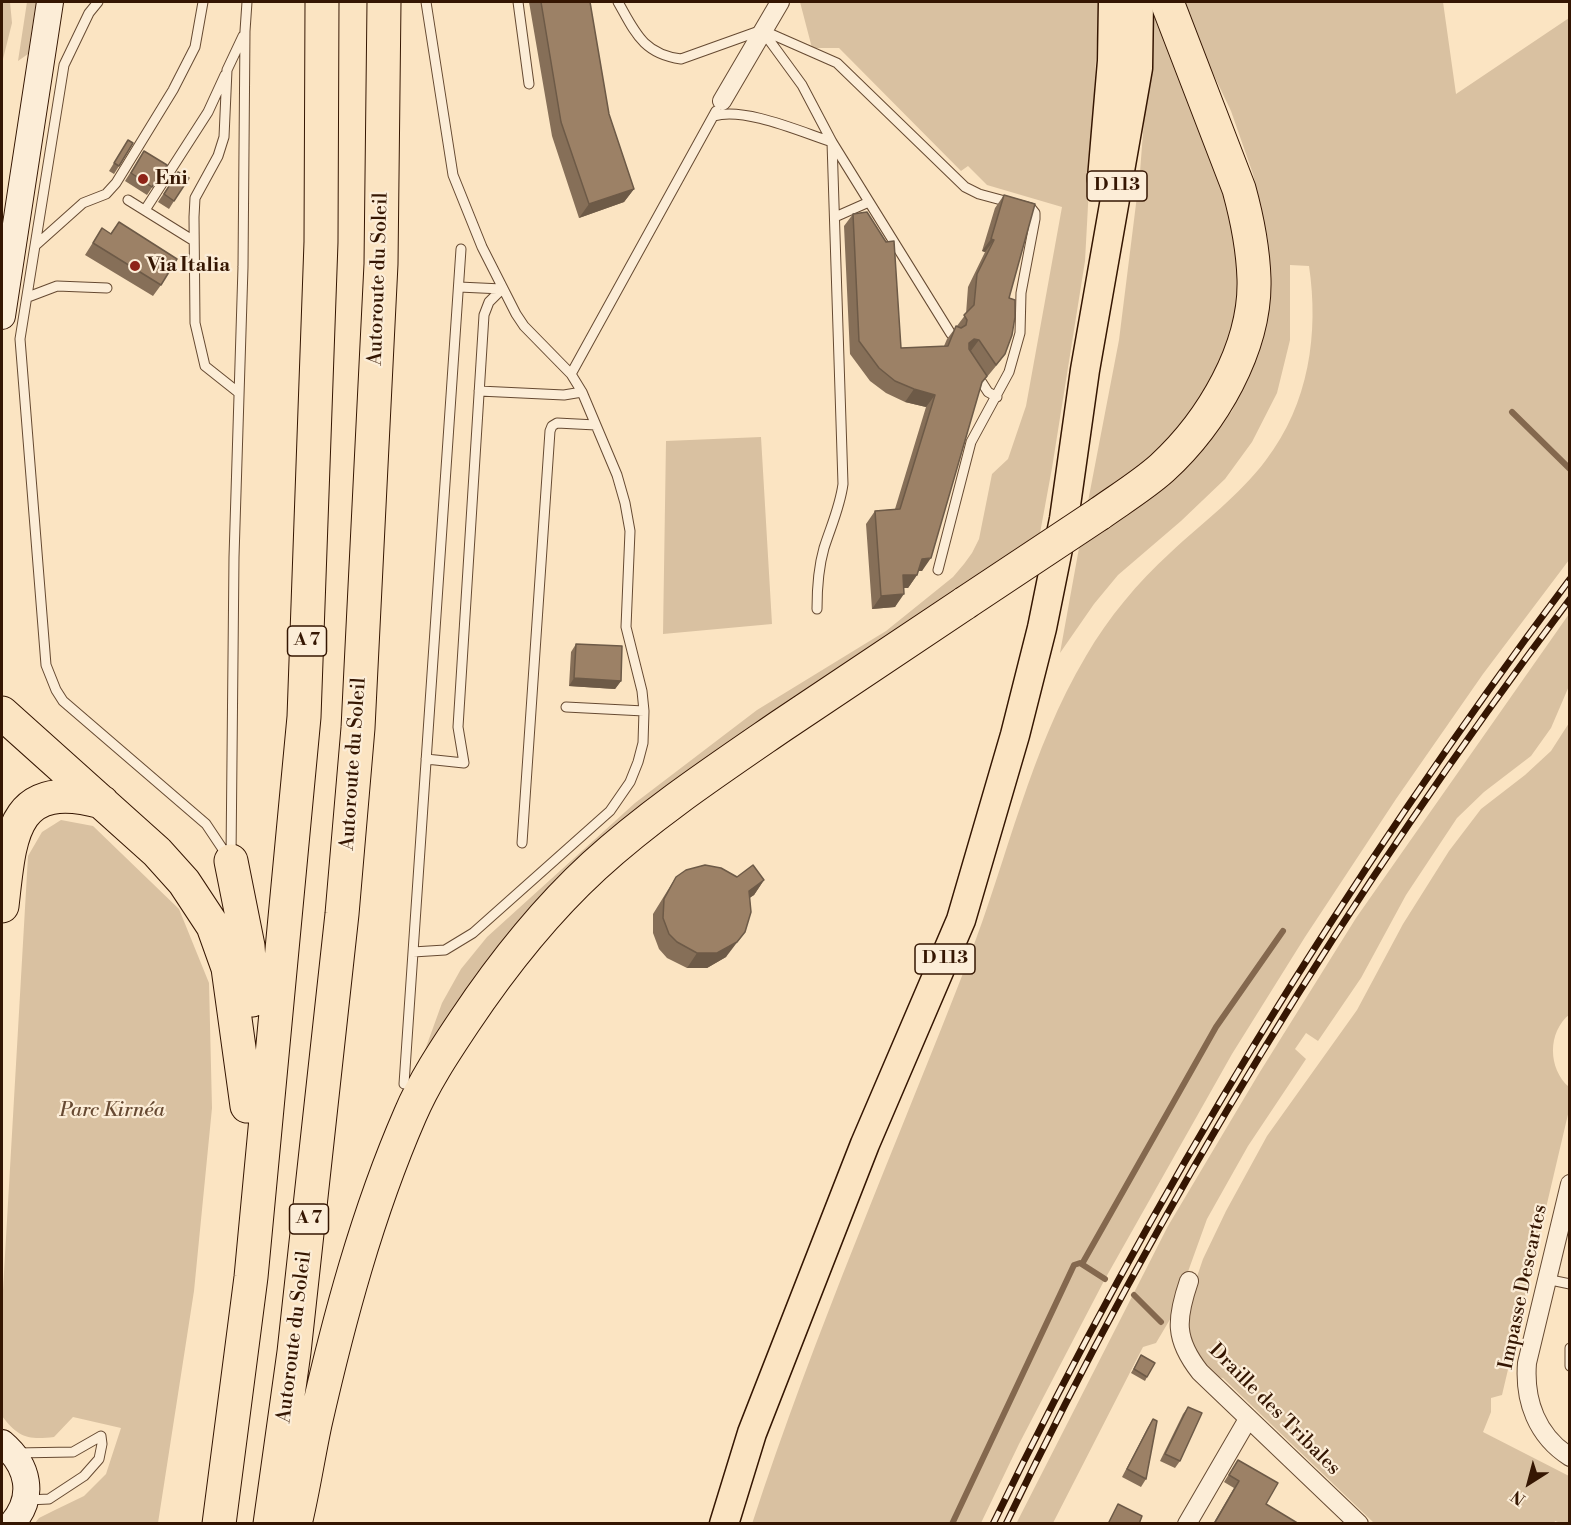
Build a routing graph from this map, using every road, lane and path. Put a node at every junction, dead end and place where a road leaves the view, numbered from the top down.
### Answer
1 (50, 2) edge
2 (98, 2) edge
3 (203, 2) edge
4 (247, 2) edge
5 (322, 2) edge
6 (384, 2) edge
7 (426, 2) edge
8 (518, 2) edge
9 (618, 2) edge
10 (780, 2) edge
11 (1113, 2) edge
12 (1139, 2) edge
13 (1167, 2) edge
14 (762, 30) junction
15 (245, 32) junction
16 (227, 70) junction
17 (529, 84) dead end
18 (718, 108) junction
19 (832, 142) junction
20 (128, 200) dead end
21 (869, 202) junction
22 (145, 210) junction
23 (835, 217) junction
24 (194, 241) junction
25 (36, 245) junction
26 (461, 249) dead end
27 (459, 287) junction
28 (107, 288) dead end
29 (502, 289) junction
30 (28, 297) junction
31 (2, 316) edge
32 (951, 334) edge
33 (971, 367) edge
34 (1085, 370) junction
35 (571, 374) junction
36 (479, 391) junction
37 (582, 392) junction
38 (239, 393) junction
39 (997, 397) junction
40 (596, 425) junction
41 (938, 570) dead end
42 (817, 609) dead end
43 (566, 707) dead end
44 (644, 711) junction
45 (2, 714) edge
46 (426, 759) junction
47 (102, 802) junction
48 (522, 843) dead end
49 (231, 861) junction
50 (2, 906) edge
51 (413, 952) junction
52 (404, 1084) dead end
53 (247, 1106) junction
54 (1569, 1184) edge
55 (251, 1277) junction
56 (1546, 1279) junction
57 (1189, 1281) dead end
58 (1569, 1284) edge
59 (1569, 1348) edge
60 (1569, 1366) edge
61 (1248, 1419) junction
62 (7, 1448) edge
63 (1569, 1457) edge
64 (25, 1500) junction
65 (12, 1524) edge
66 (219, 1524) edge
67 (270, 1524) edge
68 (295, 1524) edge
69 (724, 1524) edge
70 (1187, 1524) edge
71 (1359, 1524) edge

1 - 31 street
2 - 25 lane
3 - 25 lane
4 - 15 lane
5 - 55 highway, A 7
6 - 67 highway, Autoroute du Soleil / A 7
7 - 29 lane
8 - 17 lane
9 - 14 lane
10 - 14 street
11 - 34 main road, D 113
12 - 34 main road, D 113
13 - 68 highway, bridge
14 - 18 street
14 - 19 lane
14 - 39 lane
15 - 16 lane
15 - 38 lane
16 - 22 lane
16 - 24 lane
18 - 19 lane
18 - 35 lane
19 - 21 lane
19 - 23 lane
20 - 22 lane
21 - 23 lane
21 - 32 lane
22 - 24 lane
23 - 42 lane
24 - 38 lane
25 - 30 lane
26 - 27 lane
27 - 29 lane
27 - 46 lane
28 - 30 lane
29 - 35 lane
29 - 36 lane
30 - 49 lane
33 - 39 lane
34 - 69 main road, D 113
35 - 37 lane
36 - 37 lane
36 - 46 lane
37 - 40 lane
38 - 49 lane
39 - 41 lane
40 - 44 lane
40 - 48 lane
43 - 44 lane
44 - 51 lane
45 - 47 highway
46 - 51 lane
47 - 50 highway
47 - 53 highway
49 - 53 highway
51 - 52 lane
53 - 55 highway
54 - 56 street, Impasse Descartes
55 - 66 highway, A 7
56 - 58 lane
56 - 63 street, Impasse Descartes
57 - 61 street, Draille des Tribales
59 - 60 lane
61 - 70 street
61 - 71 street, Draille des Tribales
62 - 64 street
62 - 64 lane
64 - 65 street

